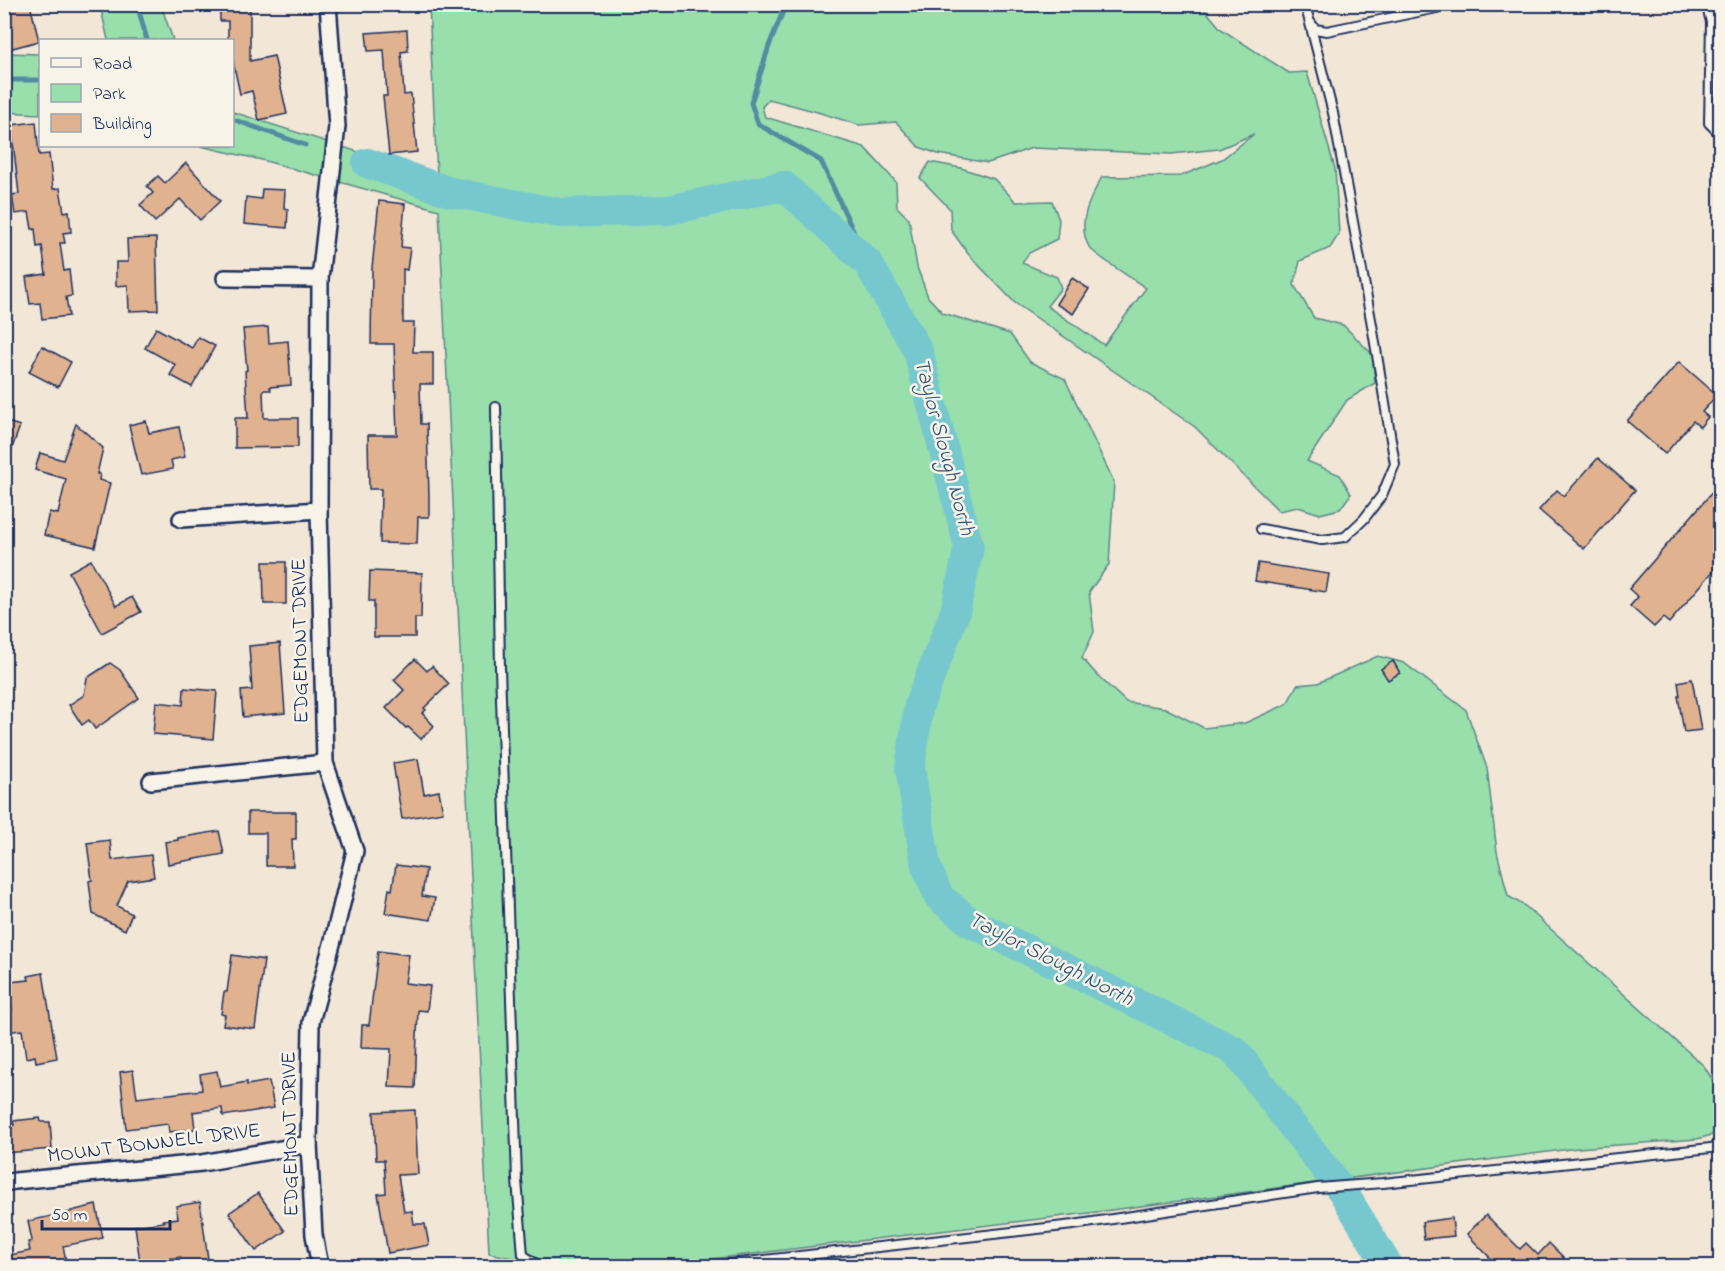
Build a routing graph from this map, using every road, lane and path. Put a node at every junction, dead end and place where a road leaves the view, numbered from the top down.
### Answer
1 (328, 4) edge
2 (1305, 4) edge
3 (1456, 4) edge
4 (1706, 4) edge
5 (1308, 18) junction
6 (1720, 18) edge
7 (1711, 22) junction
8 (1720, 134) edge
9 (225, 278) dead end
10 (321, 279) junction
11 (496, 407) dead end
12 (319, 510) junction
13 (182, 519) dead end
14 (1262, 529) dead end
15 (325, 763) junction
16 (151, 781) dead end
17 (309, 1144) junction
18 (1720, 1147) edge
19 (4, 1183) edge
20 (320, 1266) edge
21 (539, 1266) edge
22 (711, 1266) edge

1 - 10 street, EDGEMONT DRIVE
2 - 5 lane
3 - 5 lane
4 - 7 lane
5 - 14 lane
6 - 7 lane
7 - 8 lane
9 - 10 street
10 - 12 street, EDGEMONT DRIVE
11 - 21 lane
12 - 13 street
12 - 15 street, EDGEMONT DRIVE
15 - 16 street
15 - 17 street, EDGEMONT DRIVE
17 - 19 street, MOUNT BONNELL DRIVE
17 - 20 street, EDGEMONT DRIVE
18 - 22 lane

